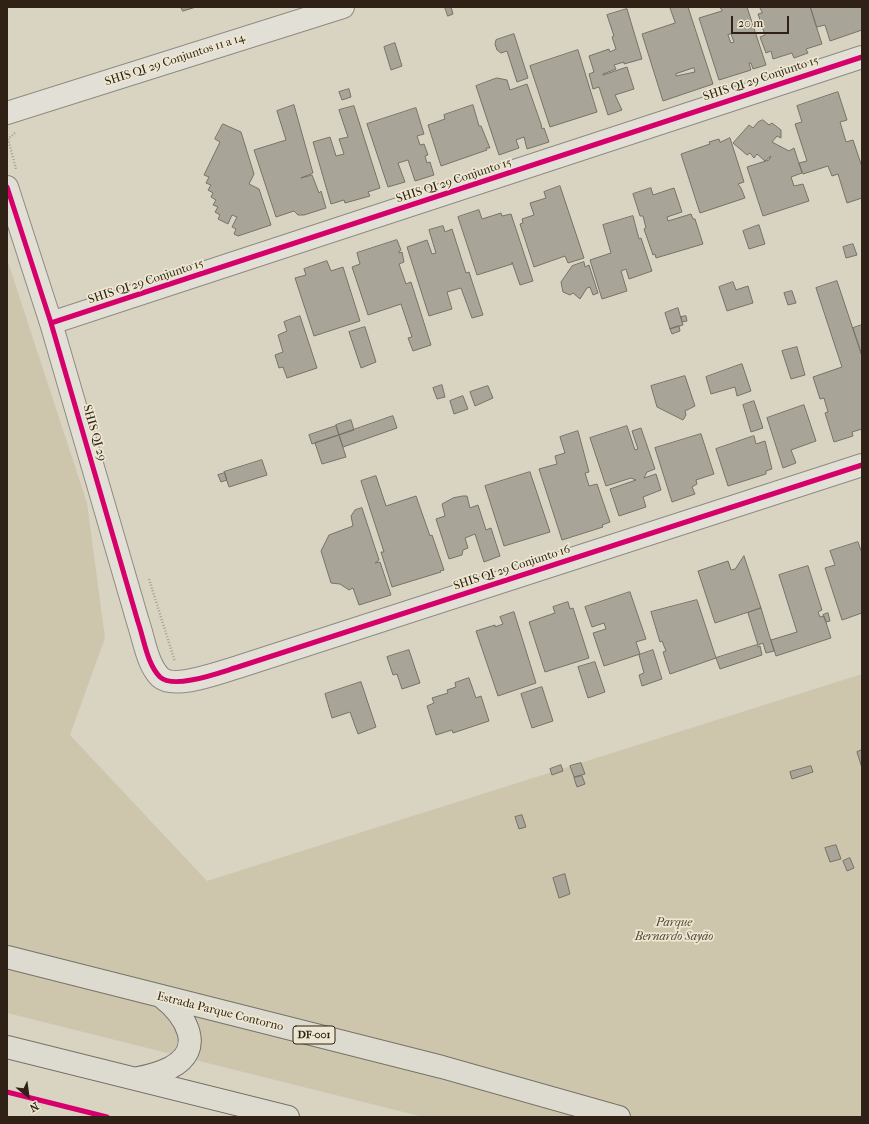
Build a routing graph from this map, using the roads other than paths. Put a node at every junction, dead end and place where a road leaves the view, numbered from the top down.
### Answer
1 (343, 7) edge
2 (288, 15) edge
3 (862, 57) edge
4 (7, 114) edge
5 (7, 187) edge
6 (51, 323) junction
7 (862, 465) edge
8 (167, 682) joint
9 (7, 957) edge
10 (162, 997) junction
11 (7, 1047) edge
12 (137, 1079) junction
13 (288, 1117) edge
14 (619, 1117) edge

1 - 2 street, SHIS QI 29 Conjuntos 11 a 14
2 - 4 street, SHIS QI 29 Conjuntos 11 a 14
3 - 6 street, SHIS QI 29 Conjunto 15
5 - 6 street, SHIS QI 29
6 - 8 street, SHIS QI 29
7 - 8 street, SHIS QI 29 Conjunto 16
9 - 10 main road, Estrada Parque Contorno / DF-001
10 - 12 main road
10 - 14 main road, Estrada Parque Contorno / DF-001
11 - 12 main road
12 - 13 main road

